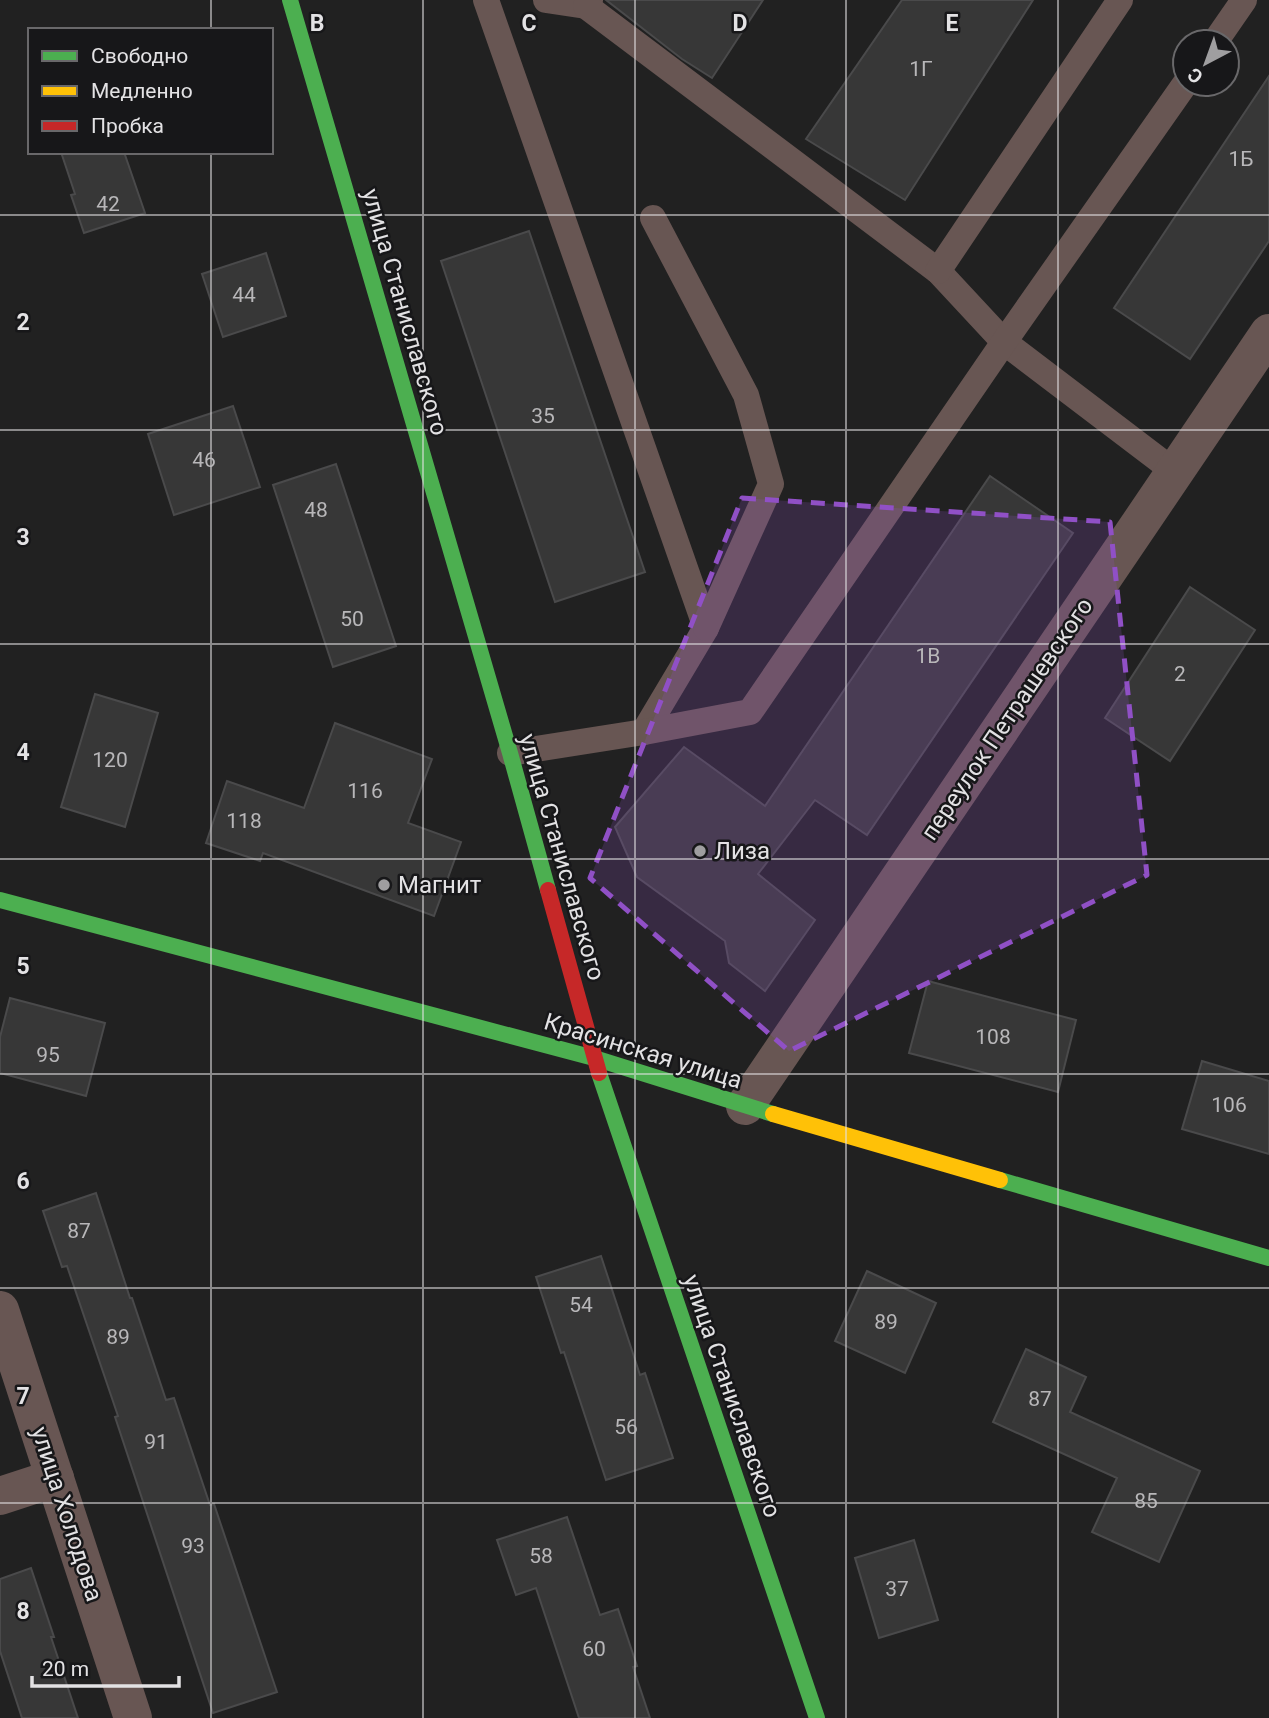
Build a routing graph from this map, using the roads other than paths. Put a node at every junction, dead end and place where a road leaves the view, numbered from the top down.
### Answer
1 (289, 0) edge
2 (486, 0) edge
3 (546, 0) edge
4 (1120, 0) edge
5 (1244, 0) edge
6 (588, 3) edge
7 (1225, 28) edge
8 (1175, 98) edge
9 (653, 218) dead end
10 (938, 271) junction
11 (1269, 333) edge
12 (1004, 342) junction
13 (1175, 472) junction
14 (706, 628) junction
15 (643, 732) junction
16 (510, 753) junction
17 (0, 900) edge
18 (594, 1058) junction
19 (745, 1105) junction
20 (1269, 1258) edge
21 (0, 1310) edge
22 (55, 1478) junction
23 (0, 1496) edge
24 (133, 1718) edge
25 (817, 1718) edge

1 - 16 street, улица Станиславского
2 - 14 lane
3 - 6 lane
4 - 10 lane
5 - 7 lane
6 - 10 lane
8 - 12 lane
9 - 14 lane
10 - 12 lane
11 - 13 street, переулок Петрашевского
12 - 13 lane
12 - 15 lane
13 - 19 street, переулок Петрашевского
14 - 15 lane
15 - 16 lane
16 - 18 street, улица Станиславского
17 - 18 street, Красинская улица
18 - 19 street, Красинская улица
18 - 25 street, улица Станиславского
19 - 20 street, Красинская улица
21 - 22 street, улица Холодова
22 - 23 street
22 - 24 street, улица Холодова

